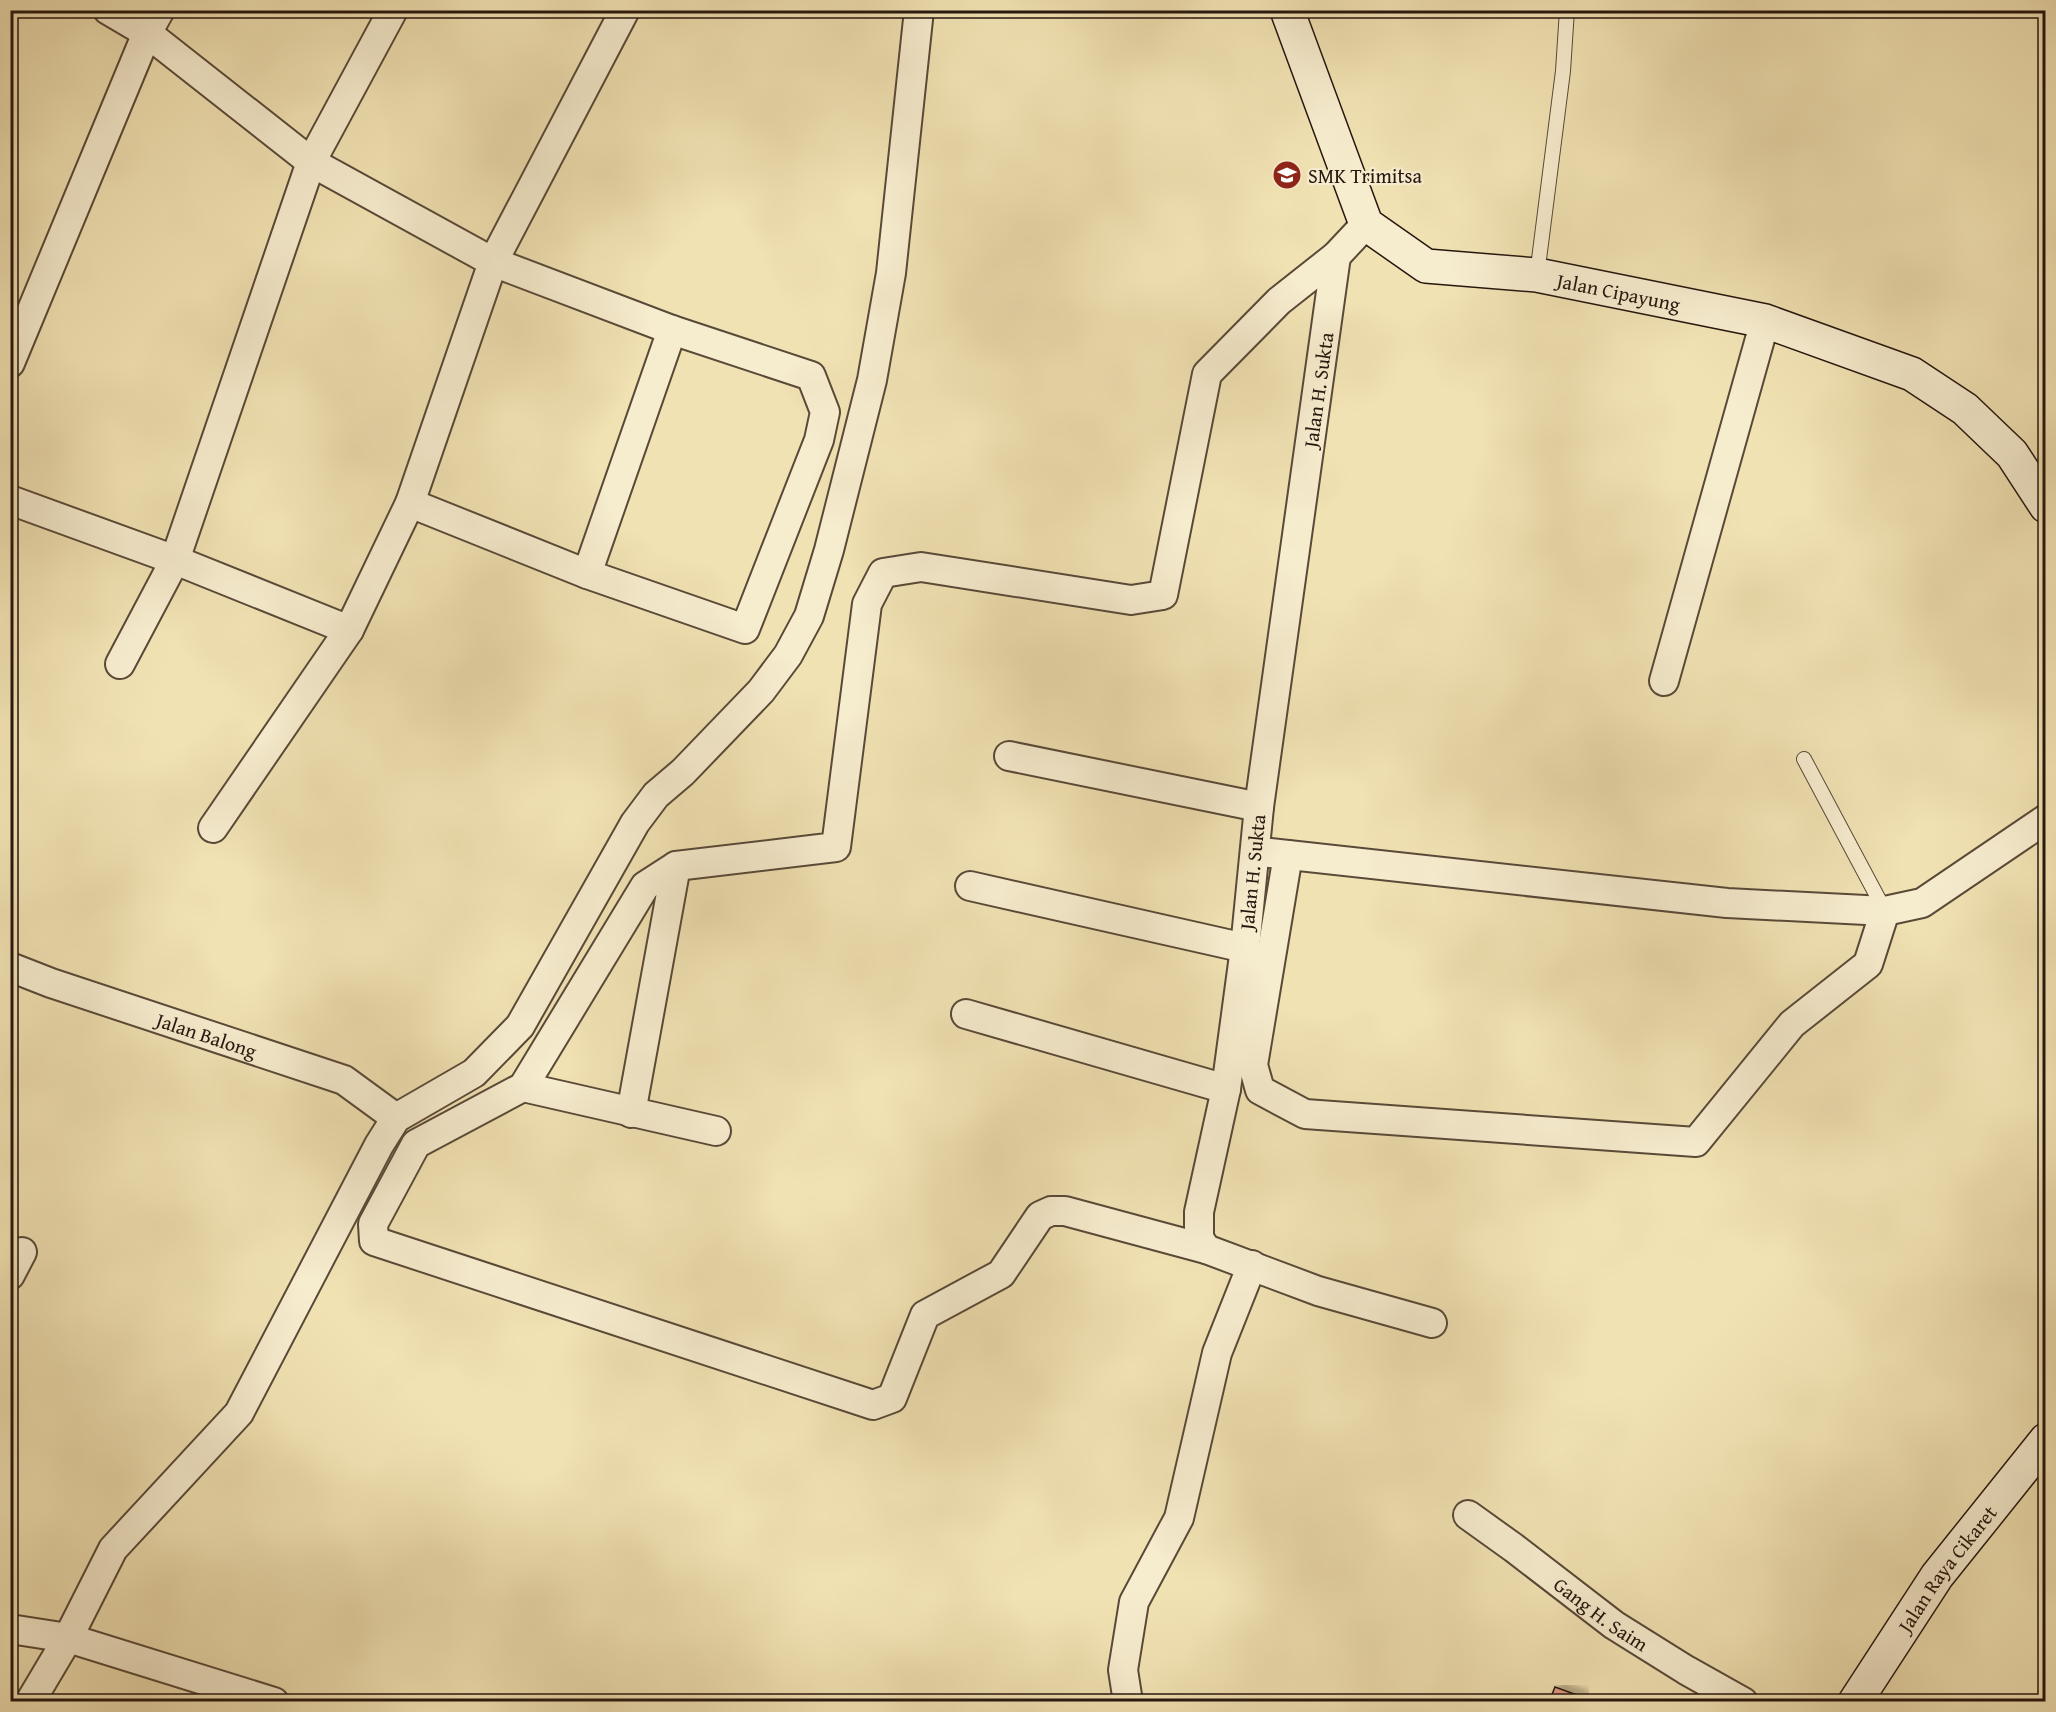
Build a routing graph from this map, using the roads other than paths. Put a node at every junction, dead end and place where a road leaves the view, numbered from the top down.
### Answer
1 (108, 10) edge
2 (393, 10) edge
3 (625, 10) edge
4 (919, 10) edge
5 (1287, 10) edge
6 (1566, 10) edge
7 (154, 22) edge
8 (311, 162) junction
9 (1366, 224) junction
10 (1336, 256) junction
11 (493, 262) junction
12 (1537, 275) junction
13 (1766, 321) junction
14 (672, 330) junction
15 (10, 363) edge
16 (10, 500) edge
17 (410, 503) junction
18 (2046, 506) edge
19 (175, 560) junction
20 (587, 574) junction
21 (349, 630) junction
22 (120, 664) dead end
23 (1664, 681) dead end
24 (1009, 756) dead end
25 (1804, 759) dead end
26 (1259, 807) junction
27 (2046, 819) edge
28 (213, 828) dead end
29 (1255, 850) junction
30 (1288, 855) junction
31 (676, 866) junction
32 (970, 886) dead end
33 (1885, 911) junction
34 (1245, 948) junction
35 (10, 967) edge
36 (966, 1014) dead end
37 (523, 1087) junction
38 (1226, 1089) junction
39 (631, 1113) junction
40 (396, 1118) junction
41 (716, 1131) dead end
42 (1206, 1249) junction
43 (1252, 1265) junction
44 (1432, 1323) dead end
45 (2046, 1440) edge
46 (1468, 1515) dead end
47 (10, 1629) edge
48 (68, 1638) junction
49 (30, 1701) edge
50 (274, 1701) edge
51 (1128, 1701) edge
52 (1743, 1701) edge
53 (1855, 1701) edge

1 - 7 street
2 - 8 street
3 - 11 street
4 - 40 street
5 - 9 main road
6 - 12 lane
7 - 8 street
7 - 15 street
8 - 11 street
8 - 19 street
9 - 10 street
9 - 12 main road, Jalan Cipayung
10 - 26 street, Jalan H. Sukta
10 - 31 street
11 - 14 street
11 - 17 street
12 - 13 main road, Jalan Cipayung
13 - 18 main road, Jalan Cipayung
13 - 23 street
14 - 20 street
14 - 20 street
16 - 19 street
17 - 20 street
17 - 21 street
19 - 21 street
19 - 22 street
21 - 28 street
24 - 26 street
25 - 33 lane
26 - 29 street, Jalan H. Sukta
27 - 33 street
29 - 30 street
29 - 34 street, Jalan H. Sukta
30 - 33 street
30 - 33 street
31 - 37 street
31 - 39 street
32 - 34 street
34 - 38 street, Jalan H. Sukta
35 - 40 street, Jalan Balong
36 - 38 street
37 - 39 street
37 - 42 street
38 - 42 street, Jalan H. Sukta
39 - 41 street
40 - 48 street
42 - 43 street
43 - 44 street
43 - 51 street
45 - 53 main road, Jalan Raya Cikaret
46 - 52 street, Gang H. Saim
47 - 48 street
48 - 49 street
48 - 50 street

